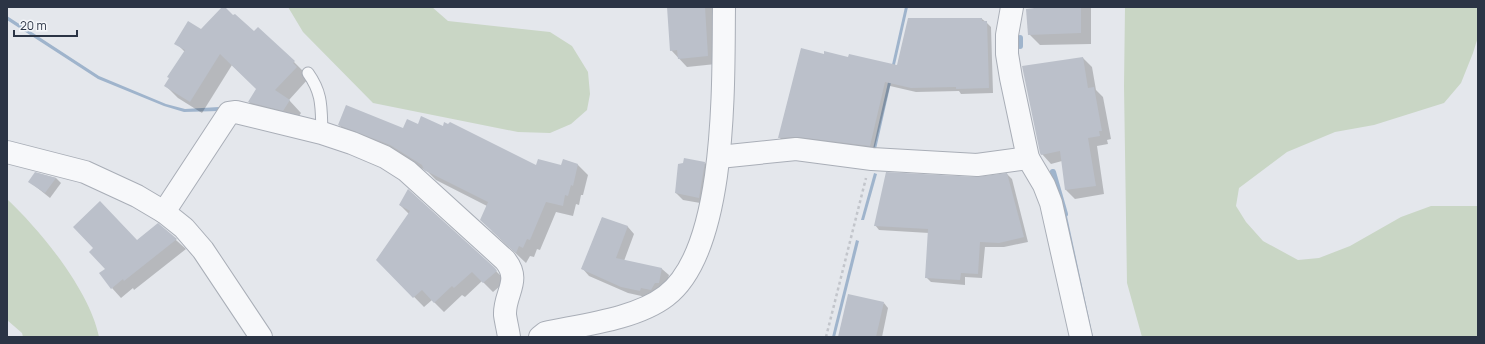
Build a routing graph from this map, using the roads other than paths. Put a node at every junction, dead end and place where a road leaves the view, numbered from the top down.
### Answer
1 (724, 7) edge
2 (1012, 7) edge
3 (308, 73) dead end
4 (322, 133) junction
5 (7, 152) edge
6 (719, 157) junction
7 (1028, 158) junction
8 (164, 212) junction
9 (261, 337) edge
10 (509, 337) edge
11 (540, 337) edge
12 (1081, 337) edge

1 - 6 street
2 - 7 street
3 - 4 lane
4 - 8 street
4 - 10 street
5 - 8 street
6 - 7 street
6 - 11 street
7 - 12 street
8 - 9 street

